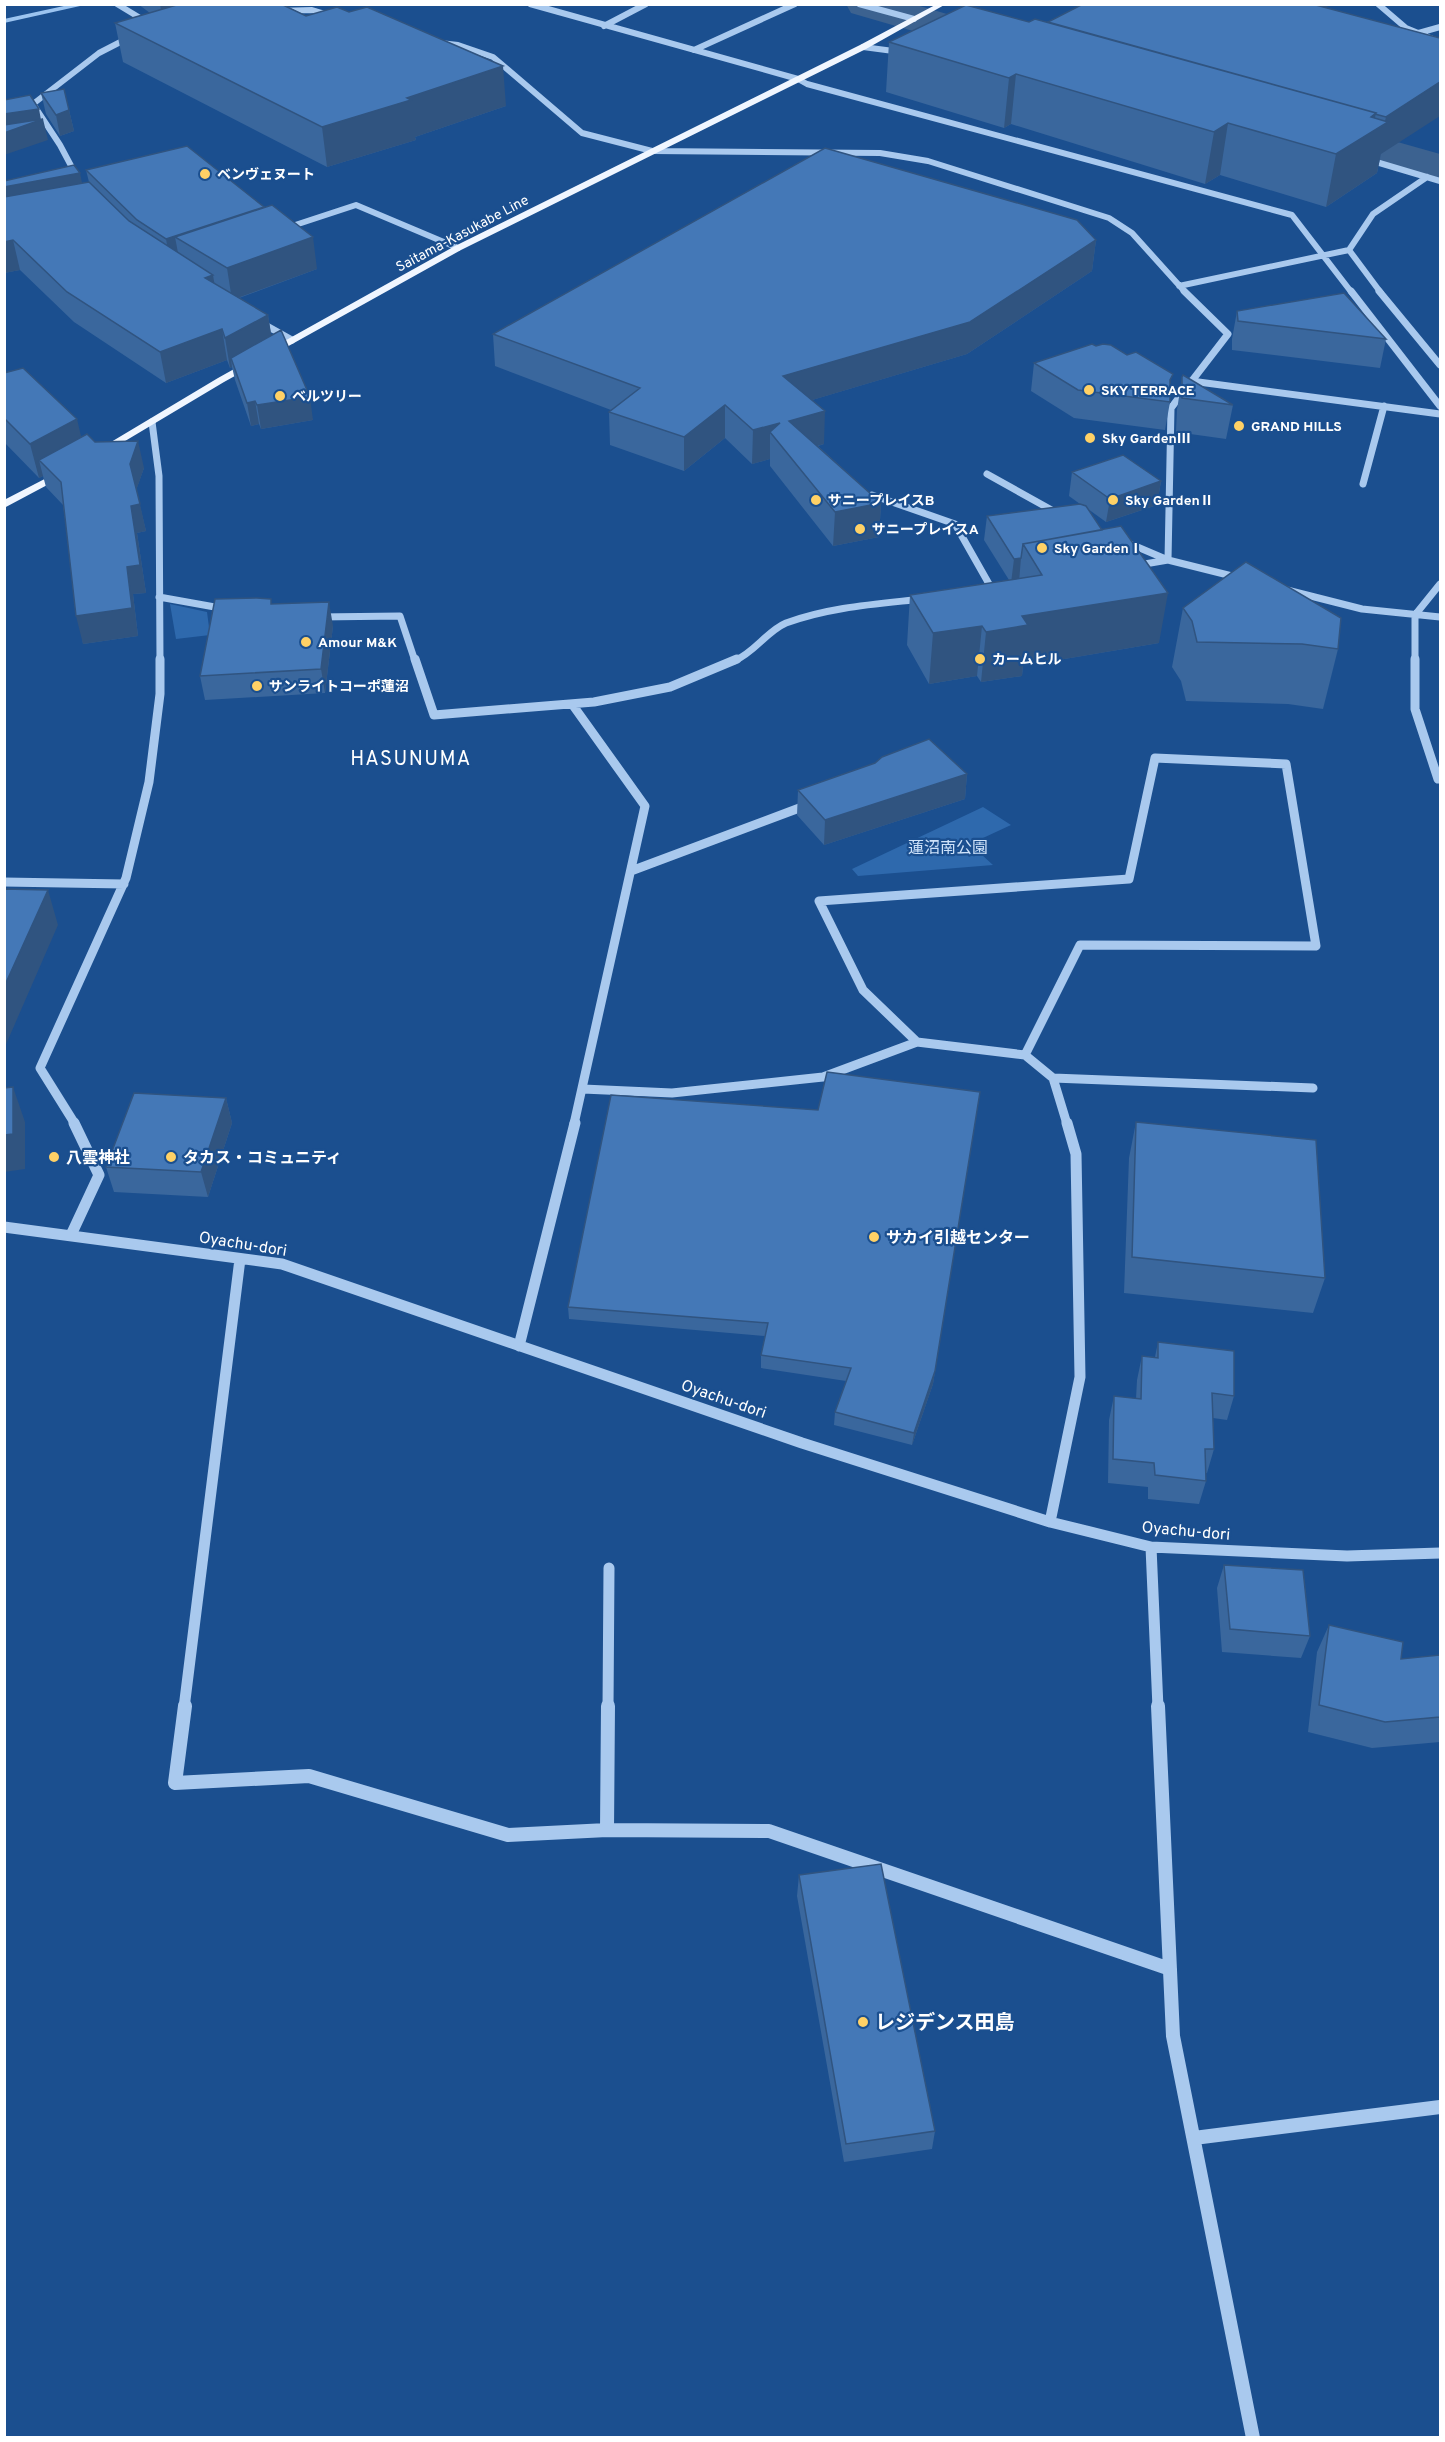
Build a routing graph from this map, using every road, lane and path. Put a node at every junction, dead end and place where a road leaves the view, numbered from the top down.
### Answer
1 (117, 4) edge
2 (530, 4) edge
3 (646, 4) edge
4 (795, 4) edge
5 (859, 4) edge
6 (943, 4) edge
7 (1378, 4) edge
8 (268, 12) edge
9 (341, 19) edge
10 (914, 19) junction
11 (604, 26) junction
12 (1440, 27) edge
13 (1414, 34) junction
14 (435, 42) edge
15 (1440, 42) edge
16 (862, 47) junction
17 (693, 50) junction
18 (908, 53) dead end
19 (798, 79) junction
20 (23, 103) edge
21 (33, 104) junction
22 (52, 134) junction
23 (43, 135) dead end
24 (652, 151) junction
25 (1359, 157) edge
26 (74, 171) junction
27 (62, 174) edge
28 (1427, 177) junction
29 (1440, 181) edge
30 (82, 187) edge
31 (279, 230) edge
32 (458, 248) junction
33 (1349, 250) junction
34 (1324, 254) junction
35 (1179, 286) junction
36 (1366, 311) junction
37 (1356, 312) edge
38 (251, 317) edge
39 (292, 340) junction
40 (1440, 365) edge
41 (1191, 381) junction
42 (1440, 405) edge
43 (1384, 406) junction
44 (1440, 414) edge
45 (152, 422) junction
46 (93, 456) edge
47 (73, 467) edge
48 (987, 474) dead end
49 (1363, 484) dead end
50 (872, 495) edge
51 (4, 505) edge
52 (1066, 516) edge
53 (1117, 538) edge
54 (1168, 560) junction
55 (1121, 568) edge
56 (1248, 580) edge
57 (1440, 584) edge
58 (1282, 589) edge
59 (982, 592) edge
60 (159, 597) junction
61 (926, 598) edge
62 (238, 612) edge
63 (1415, 615) junction
64 (307, 617) edge
65 (1440, 617) edge
66 (572, 704) junction
67 (1440, 780) edge
68 (819, 800) edge
69 (631, 872) junction
70 (4, 882) edge
71 (124, 884) junction
72 (917, 1042) junction
73 (1025, 1056) junction
74 (1053, 1078) junction
75 (1313, 1088) dead end
76 (583, 1089) junction
77 (4, 1227) edge
78 (71, 1235) junction
79 (240, 1259) junction
80 (519, 1346) junction
81 (1050, 1522) junction
82 (1151, 1547) junction
83 (1440, 1553) edge
84 (609, 1568) dead end
85 (607, 1830) junction
86 (1170, 1969) junction
87 (1440, 2107) edge
88 (1194, 2138) junction
89 (1253, 2438) edge

1 - 21 street
2 - 11 street
3 - 11 street
4 - 17 street
5 - 10 street
6 - 10 main road, Saitama-Kasukabe Line
7 - 13 street
8 - 9 street
10 - 16 main road, Saitama-Kasukabe Line
11 - 17 street
12 - 13 street
13 - 15 street
14 - 24 street
16 - 18 street
16 - 19 main road, Saitama-Kasukabe Line
17 - 19 street
19 - 24 main road, Saitama-Kasukabe Line
19 - 34 street
20 - 21 street
21 - 22 street
22 - 23 street
22 - 26 street
24 - 32 main road, Saitama-Kasukabe Line
24 - 35 street
25 - 28 street
26 - 27 street
26 - 30 street
28 - 29 street
28 - 33 street
31 - 32 street
32 - 39 main road, Saitama-Kasukabe Line
33 - 34 street
33 - 40 street
34 - 35 street
34 - 36 street
35 - 41 street
36 - 37 street
36 - 42 street
38 - 39 street
39 - 45 main road, Saitama-Kasukabe Line
41 - 43 street
41 - 54 street
43 - 44 street
43 - 49 street
45 - 46 main road, Saitama-Kasukabe Line
45 - 60 street
47 - 51 main road
48 - 52 street
50 - 59 street
53 - 54 street
54 - 55 street
54 - 56 street
57 - 63 street
58 - 63 street
60 - 62 street
60 - 71 street
61 - 66 street
63 - 65 street
63 - 67 street
64 - 66 street
66 - 69 street
68 - 69 street
69 - 76 street
70 - 71 street
71 - 78 street
72 - 73 street
72 - 73 street
72 - 76 street
73 - 74 street
74 - 75 street
74 - 81 street
76 - 80 street
77 - 78 street, Oyachu-dori
78 - 79 street, Oyachu-dori
79 - 80 street, Oyachu-dori
79 - 85 street
80 - 81 street, Oyachu-dori
81 - 82 street, Oyachu-dori
82 - 83 street, Oyachu-dori
82 - 86 street
84 - 85 street
85 - 86 street
86 - 88 street
87 - 88 street
88 - 89 street

